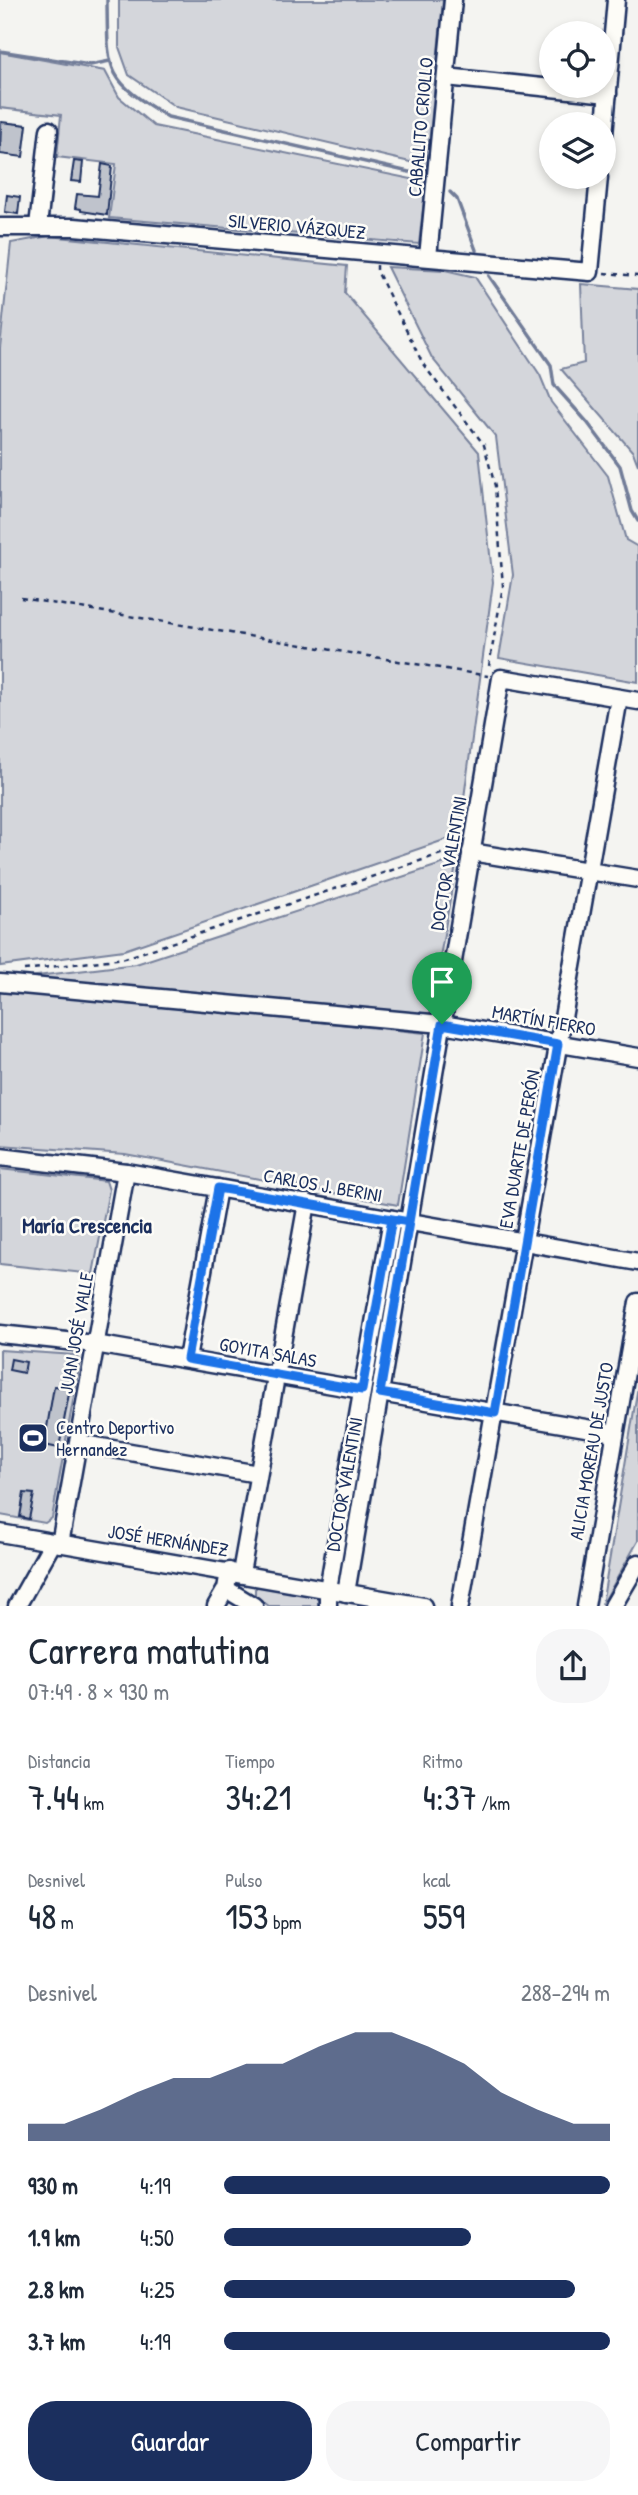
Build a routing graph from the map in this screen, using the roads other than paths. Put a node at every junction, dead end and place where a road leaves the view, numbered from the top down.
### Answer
1 (453, 0) edge
2 (616, 0) edge
3 (614, 21) edge
4 (446, 77) junction
5 (539, 87) edge
6 (49, 130) dead end
7 (599, 189) edge
8 (38, 226) junction
9 (0, 230) edge
10 (428, 257) junction
11 (619, 698) junction
12 (638, 701) edge
13 (471, 852) junction
14 (588, 871) junction
15 (638, 880) edge
16 (0, 983) edge
17 (442, 1024) junction
18 (558, 1044) junction
19 (638, 1057) edge
20 (0, 1157) edge
21 (126, 1172) junction
22 (218, 1188) junction
23 (307, 1203) junction
24 (392, 1219) junction
25 (409, 1222) junction
26 (525, 1241) junction
27 (638, 1262) edge
28 (638, 1302) edge
29 (0, 1334) edge
30 (95, 1344) junction
31 (187, 1359) junction
32 (276, 1374) junction
33 (362, 1390) junction
34 (380, 1393) junction
35 (495, 1413) junction
36 (615, 1433) junction
37 (78, 1443) junction
38 (258, 1474) junction
39 (0, 1533) edge
40 (57, 1543) junction
41 (638, 1563) edge
42 (235, 1572) junction
43 (226, 1589) junction
44 (346, 1593) junction
45 (328, 1598) edge
46 (17, 1606) edge
47 (216, 1606) edge
48 (254, 1606) edge
49 (423, 1606) edge
50 (460, 1606) edge
51 (586, 1606) edge
52 (613, 1606) edge

1 - 4 street, CABALLITO CRIOLLO
2 - 3 street
4 - 5 street
4 - 10 street, CABALLITO CRIOLLO
6 - 8 street
7 - 10 street, SILVERIO VÁZQUEZ
8 - 9 street, SILVERIO VÁZQUEZ
8 - 10 street, SILVERIO VÁZQUEZ
11 - 12 street
11 - 13 street, DOCTOR VALENTINI
11 - 14 street, EVA DUARTE DE PERÓN
13 - 14 street
13 - 17 street, DOCTOR VALENTINI
14 - 15 street
14 - 18 street, EVA DUARTE DE PERÓN
16 - 17 street, MARTÍN FIERRO
17 - 18 street, MARTÍN FIERRO
17 - 25 street, DOCTOR VALENTINI
18 - 19 street, MARTÍN FIERRO
18 - 26 street, EVA DUARTE DE PERÓN
20 - 21 street, CARLOS J. BERINI
21 - 22 street, CARLOS J. BERINI
21 - 30 street, JUAN JOSÉ VALLE
22 - 23 street, CARLOS J. BERINI
22 - 31 street
23 - 24 street, CARLOS J. BERINI
23 - 32 street
24 - 25 street, CARLOS J. BERINI
24 - 33 street, DOCTOR VALENTINI
25 - 26 street, CARLOS J. BERINI
25 - 34 street, DOCTOR VALENTINI
26 - 27 street, CARLOS J. BERINI
26 - 35 street, EVA DUARTE DE PERÓN
28 - 36 street, ALICIA MOREAU DE JUSTO
29 - 30 street, GOYITA SALAS
30 - 31 street, GOYITA SALAS
30 - 37 street, JUAN JOSÉ VALLE
31 - 32 street, GOYITA SALAS
32 - 33 street, GOYITA SALAS
32 - 38 street
33 - 45 street, DOCTOR VALENTINI
34 - 35 street
34 - 44 street, DOCTOR VALENTINI
35 - 36 street
35 - 50 street, EVA DUARTE DE PERÓN
36 - 51 street, ALICIA MOREAU DE JUSTO
37 - 38 street
37 - 40 street, JUAN JOSÉ VALLE
38 - 42 street
39 - 40 street, JOSÉ HERNÁNDEZ
40 - 42 street, JOSÉ HERNÁNDEZ
40 - 46 street, JUAN JOSÉ VALLE
41 - 52 street
42 - 43 street
42 - 45 street, JOSÉ HERNÁNDEZ
43 - 47 street
43 - 48 street
44 - 45 street, JOSÉ HERNÁNDEZ
44 - 49 street, JOSÉ HERNÁNDEZ

